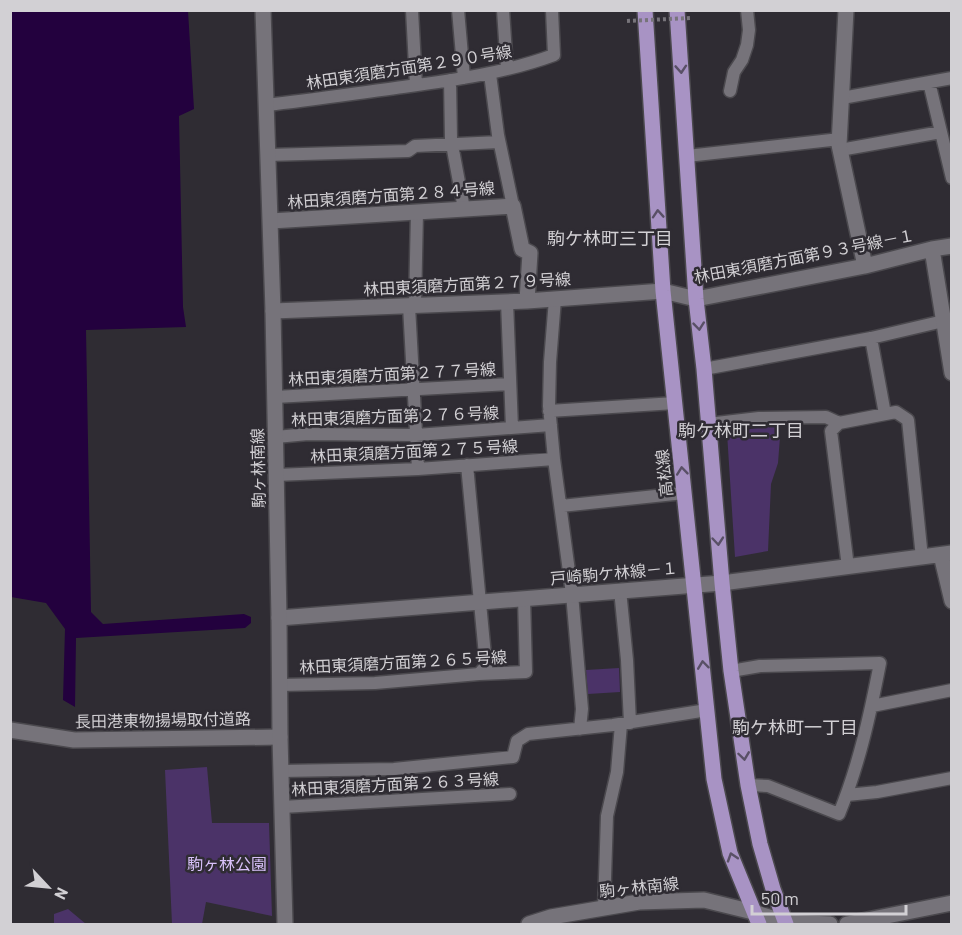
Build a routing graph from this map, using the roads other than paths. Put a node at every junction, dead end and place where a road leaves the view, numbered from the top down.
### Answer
1 (263, 10) edge
2 (412, 10) edge
3 (458, 10) edge
4 (503, 10) edge
5 (552, 10) edge
6 (645, 10) edge
7 (747, 10) edge
8 (846, 10) edge
9 (683, 14) edge
10 (507, 69) junction
11 (490, 74) junction
12 (464, 78) junction
13 (951, 78) edge
14 (450, 80) junction
15 (929, 82) junction
16 (416, 85) junction
17 (730, 91) dead end
18 (842, 98) junction
19 (266, 105) junction
20 (941, 132) junction
21 (499, 142) junction
22 (452, 144) junction
23 (840, 145) junction
24 (268, 155) junction
25 (687, 156) junction
26 (951, 178) edge
27 (513, 206) junction
28 (464, 209) junction
29 (417, 212) junction
30 (271, 221) junction
31 (951, 246) edge
32 (932, 249) junction
33 (865, 266) junction
34 (663, 291) junction
35 (555, 299) junction
36 (696, 299) junction
37 (527, 301) junction
38 (507, 302) junction
39 (412, 305) junction
40 (273, 311) junction
41 (947, 319) edge
42 (871, 338) junction
43 (704, 369) junction
44 (951, 373) edge
45 (510, 384) junction
46 (414, 389) junction
47 (275, 397) junction
48 (675, 403) junction
49 (549, 411) junction
50 (885, 414) junction
51 (839, 423) junction
52 (708, 424) junction
53 (551, 425) junction
54 (512, 428) junction
55 (416, 435) junction
56 (276, 437) junction
57 (554, 459) junction
58 (467, 465) junction
59 (418, 469) junction
60 (276, 475) junction
61 (684, 494) junction
62 (561, 506) junction
63 (946, 554) edge
64 (922, 558) junction
65 (848, 567) junction
66 (722, 583) junction
67 (693, 584) junction
68 (620, 590) junction
69 (572, 594) junction
70 (524, 598) junction
71 (480, 601) junction
72 (951, 601) edge
73 (279, 618) junction
74 (731, 671) junction
75 (479, 674) junction
76 (280, 685) junction
77 (951, 690) edge
78 (872, 706) junction
79 (707, 710) junction
80 (626, 724) junction
81 (580, 729) junction
82 (10, 730) edge
83 (280, 737) junction
84 (281, 771) junction
85 (951, 778) edge
86 (748, 785) junction
87 (510, 794) dead end
88 (847, 795) junction
89 (282, 807) junction
90 (951, 903) edge
91 (604, 908) junction
92 (756, 918) edge
93 (785, 923) edge
94 (285, 924) edge
95 (530, 924) edge
96 (830, 924) edge
97 (847, 924) edge

1 - 19 street, 駒ヶ林南線
2 - 16 lane
3 - 12 lane
4 - 10 lane
5 - 10 lane, 林田東須磨方面第２９０号線
34 -> 6 main road, 高松線
7 - 17 lane
8 - 18 street
9 -> 25 main road
10 - 11 lane, 林田東須磨方面第２９０号線
11 - 12 lane, 林田東須磨方面第２９０号線
11 - 21 lane
12 - 14 lane, 林田東須磨方面第２９０号線
13 - 15 lane
14 - 16 lane, 林田東須磨方面第２９０号線
14 - 22 lane
15 - 18 lane
15 - 20 lane
16 - 19 lane, 林田東須磨方面第２９０号線
18 - 23 street
19 - 24 street, 駒ヶ林南線
20 - 23 lane
20 - 26 lane
21 - 22 lane
21 - 27 lane
22 - 24 lane
22 - 28 lane
23 - 25 lane
23 - 33 street
24 - 30 street, 駒ヶ林南線
25 - 36 main road
27 - 28 street, 林田東須磨方面第２８４号線
27 - 37 street
28 - 29 street, 林田東須磨方面第２８４号線
29 - 30 street, 林田東須磨方面第２８４号線
29 - 39 lane
30 - 40 street, 駒ヶ林南線
31 - 32 street, 林田東須磨方面第９３号線－１
32 - 33 street, 林田東須磨方面第９３号線－１
32 - 41 street
33 - 36 street, 林田東須磨方面第９３号線－１
34 - 35 street, 林田東須磨方面第２７９号線
34 - 36 street, 林田東須磨方面第９３号線－１
34 - 48 main road, 高松線
35 - 37 street, 林田東須磨方面第２７９号線
35 - 49 lane
36 -> 43 main road
37 - 38 street, 林田東須磨方面第２７９号線
38 - 39 street, 林田東須磨方面第２７９号線
38 - 45 lane
39 - 40 street, 林田東須磨方面第２７９号線
39 - 46 lane
40 - 47 street, 駒ヶ林南線
41 - 42 lane
41 - 44 street
42 - 43 lane
42 - 50 lane
43 - 52 main road
45 - 46 lane, 林田東須磨方面第２７７号線
45 - 54 lane
46 - 47 lane, 林田東須磨方面第２７７号線
46 - 55 lane
47 - 56 street, 駒ヶ林南線
48 - 49 lane
61 -> 48 main road, 高松線
49 - 53 lane
50 - 51 lane
50 - 64 lane
51 - 52 lane
51 - 65 lane
52 -> 66 main road
53 - 54 lane, 林田東須磨方面第２７６号線
53 - 57 lane
54 - 55 lane, 林田東須磨方面第２７６号線
55 - 56 lane, 林田東須磨方面第２７６号線
55 - 59 lane
56 - 60 street, 駒ヶ林南線
57 - 58 lane, 林田東須磨方面第２７５号線
57 - 62 lane
58 - 59 lane, 林田東須磨方面第２７５号線
58 - 71 lane
59 - 60 lane, 林田東須磨方面第２７５号線
60 - 73 street, 駒ヶ林南線
61 - 62 lane
61 - 67 main road, 高松線
62 - 69 lane
63 - 64 street, 戸崎駒ケ林線－１
63 - 72 street
64 - 65 street, 戸崎駒ケ林線－１
65 - 66 street, 戸崎駒ケ林線－１
66 - 67 street, 戸崎駒ケ林線－１
66 - 74 main road
67 - 68 street, 戸崎駒ケ林線－１
79 -> 67 main road, 高松線
68 - 69 street, 戸崎駒ケ林線－１
68 - 80 lane
69 - 70 street, 戸崎駒ケ林線－１
69 - 81 lane
70 - 71 street, 戸崎駒ケ林線－１
70 - 75 lane, 林田東須磨方面第２６５号線
71 - 73 street, 戸崎駒ケ林線－１
71 - 75 lane
73 - 76 street, 駒ヶ林南線
74 - 78 lane
74 -> 86 main road
75 - 76 lane, 林田東須磨方面第２６５号線
76 - 83 street, 駒ヶ林南線
77 - 78 lane
78 - 88 lane
79 - 80 lane
92 -> 79 main road, 高松線
80 - 81 lane
80 - 91 lane
81 - 84 lane
82 - 83 street, 長田港東物揚場取付道路
83 - 84 street, 駒ヶ林南線
84 - 89 street, 駒ヶ林南線
85 - 88 lane
86 - 88 lane
86 - 93 main road
87 - 89 lane, 林田東須磨方面第２６３号線
89 - 94 street, 駒ヶ林南線
90 - 97 street
91 - 92 street, 駒ヶ林南線
91 - 95 street, 駒ヶ林南線
92 - 93 street, 駒ヶ林南線
93 - 96 street, 駒ヶ林南線

